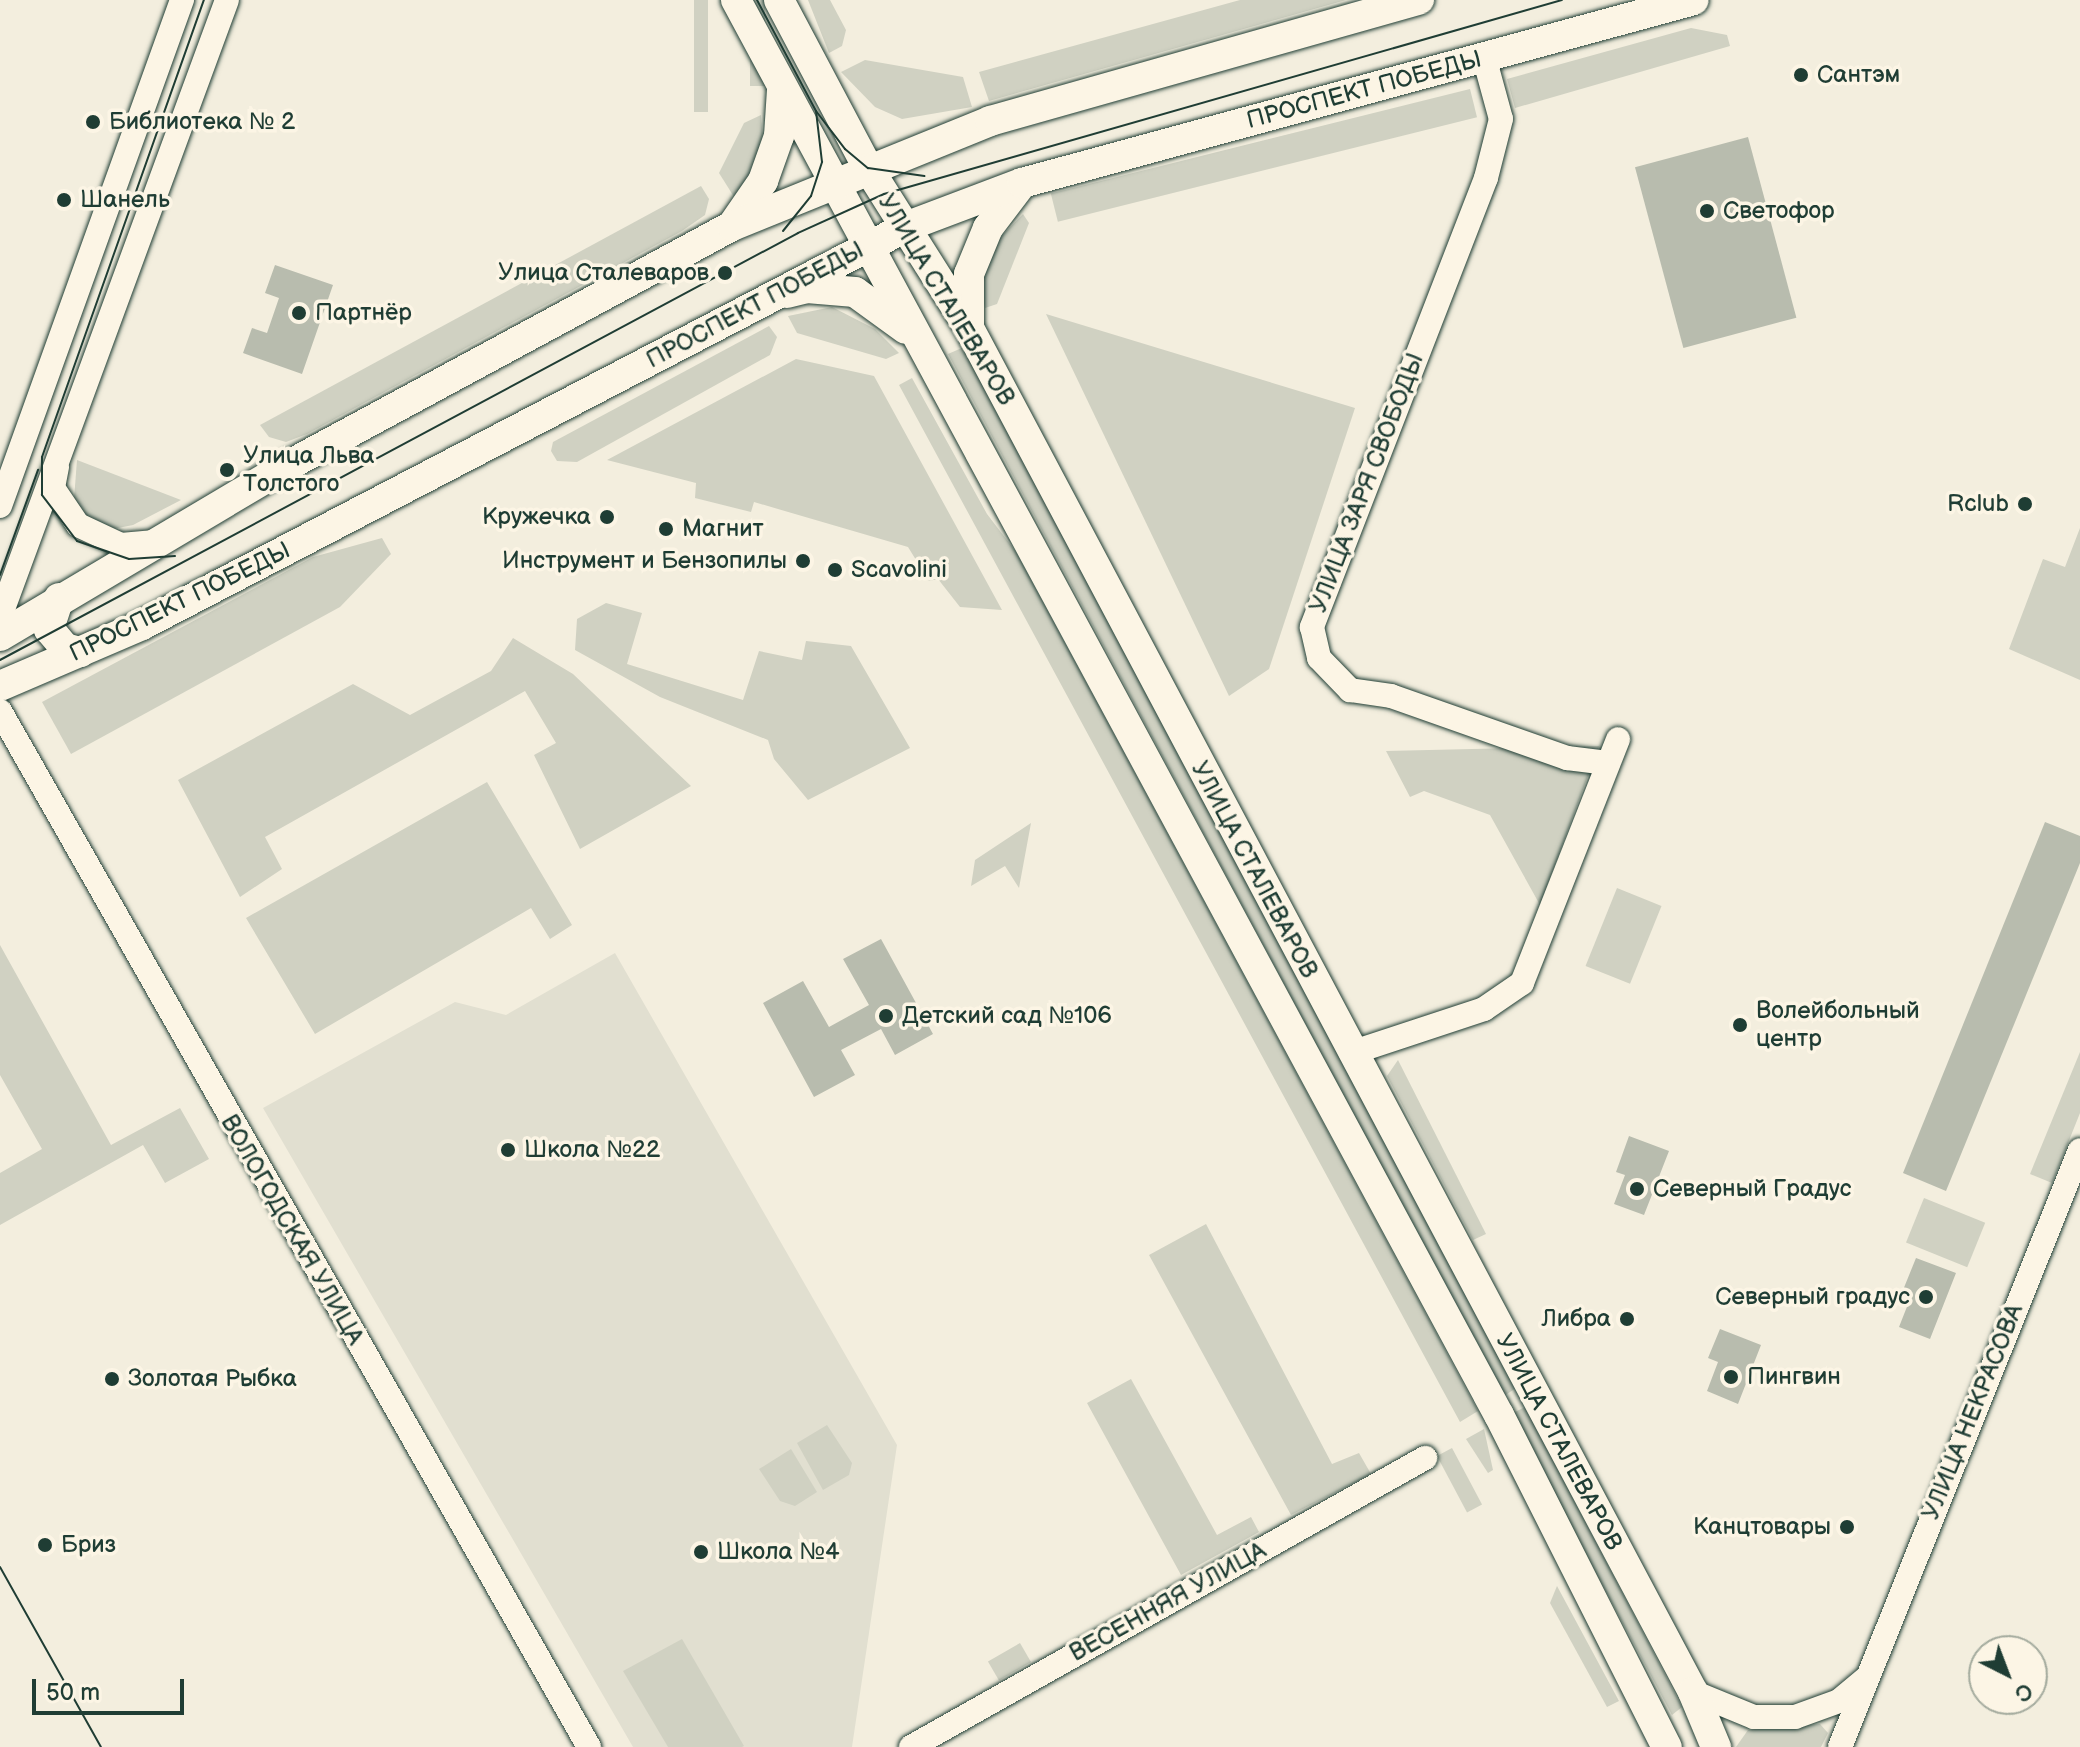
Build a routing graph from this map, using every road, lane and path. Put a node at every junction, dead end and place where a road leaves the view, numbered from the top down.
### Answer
1 (182, 0) edge
2 (227, 0) edge
3 (736, 0) edge
4 (779, 0) edge
5 (1419, 0) edge
6 (1694, 0) edge
7 (1484, 57) junction
8 (782, 89) junction
9 (868, 168) junction
10 (1022, 183) junction
11 (835, 186) junction
12 (732, 226) junction
13 (908, 226) junction
14 (866, 245) junction
15 (770, 298) junction
16 (969, 328) junction
17 (926, 350) junction
18 (59, 450) junction
19 (2, 492) edge
20 (161, 541) junction
21 (59, 598) junction
22 (0, 617) edge
23 (0, 636) edge
24 (80, 652) junction
25 (0, 686) edge
26 (0, 711) edge
27 (1618, 739) dead end
28 (1608, 763) junction
29 (1351, 1053) junction
30 (2080, 1150) edge
31 (1425, 1458) dead end
32 (1870, 1676) junction
33 (1693, 1692) junction
34 (589, 1747) edge
35 (911, 1747) edge
36 (1667, 1747) edge
37 (1716, 1747) edge
38 (1840, 1747) edge
39 (1851, 1747) edge

1 - 19 street
2 - 18 street
3 - 8 main road, УЛИЦА СТАЛЕВАРОВ
4 - 9 main road, УЛИЦА СТАЛЕВАРОВ
5 - 9 main road
6 - 7 main road, ПРОСПЕКТ ПОБЕДЫ
7 - 10 main road, ПРОСПЕКТ ПОБЕДЫ
7 - 28 street, УЛИЦА ЗАРЯ СВОБОДЫ
8 - 11 main road, УЛИЦА СТАЛЕВАРОВ
8 - 12 main road
9 - 11 main road
9 - 13 main road, УЛИЦА СТАЛЕВАРОВ
10 - 13 main road, ПРОСПЕКТ ПОБЕДЫ
10 - 16 main road
11 - 12 main road
11 - 14 main road, УЛИЦА СТАЛЕВАРОВ
12 - 20 main road
13 - 14 main road, ПРОСПЕКТ ПОБЕДЫ
13 - 16 main road, УЛИЦА СТАЛЕВАРОВ
14 - 15 main road, ПРОСПЕКТ ПОБЕДЫ
14 - 17 main road, УЛИЦА СТАЛЕВАРОВ
15 - 17 main road
15 - 24 main road, ПРОСПЕКТ ПОБЕДЫ
16 - 29 main road, УЛИЦА СТАЛЕВАРОВ
17 - 36 main road, УЛИЦА СТАЛЕВАРОВ
18 - 20 street
18 - 22 street
20 - 21 main road
21 - 23 main road
21 - 24 main road
24 - 25 main road, ПРОСПЕКТ ПОБЕДЫ
26 - 34 street, ВОЛОГОДСКАЯ УЛИЦА
27 - 28 street
28 - 29 street
29 - 33 main road, УЛИЦА СТАЛЕВАРОВ
30 - 32 street, УЛИЦА НЕКРАСОВА
31 - 35 street, ВЕСЕННЯЯ УЛИЦА
32 - 33 street
32 - 38 street
32 - 39 street
33 - 37 main road, УЛИЦА СТАЛЕВАРОВ

